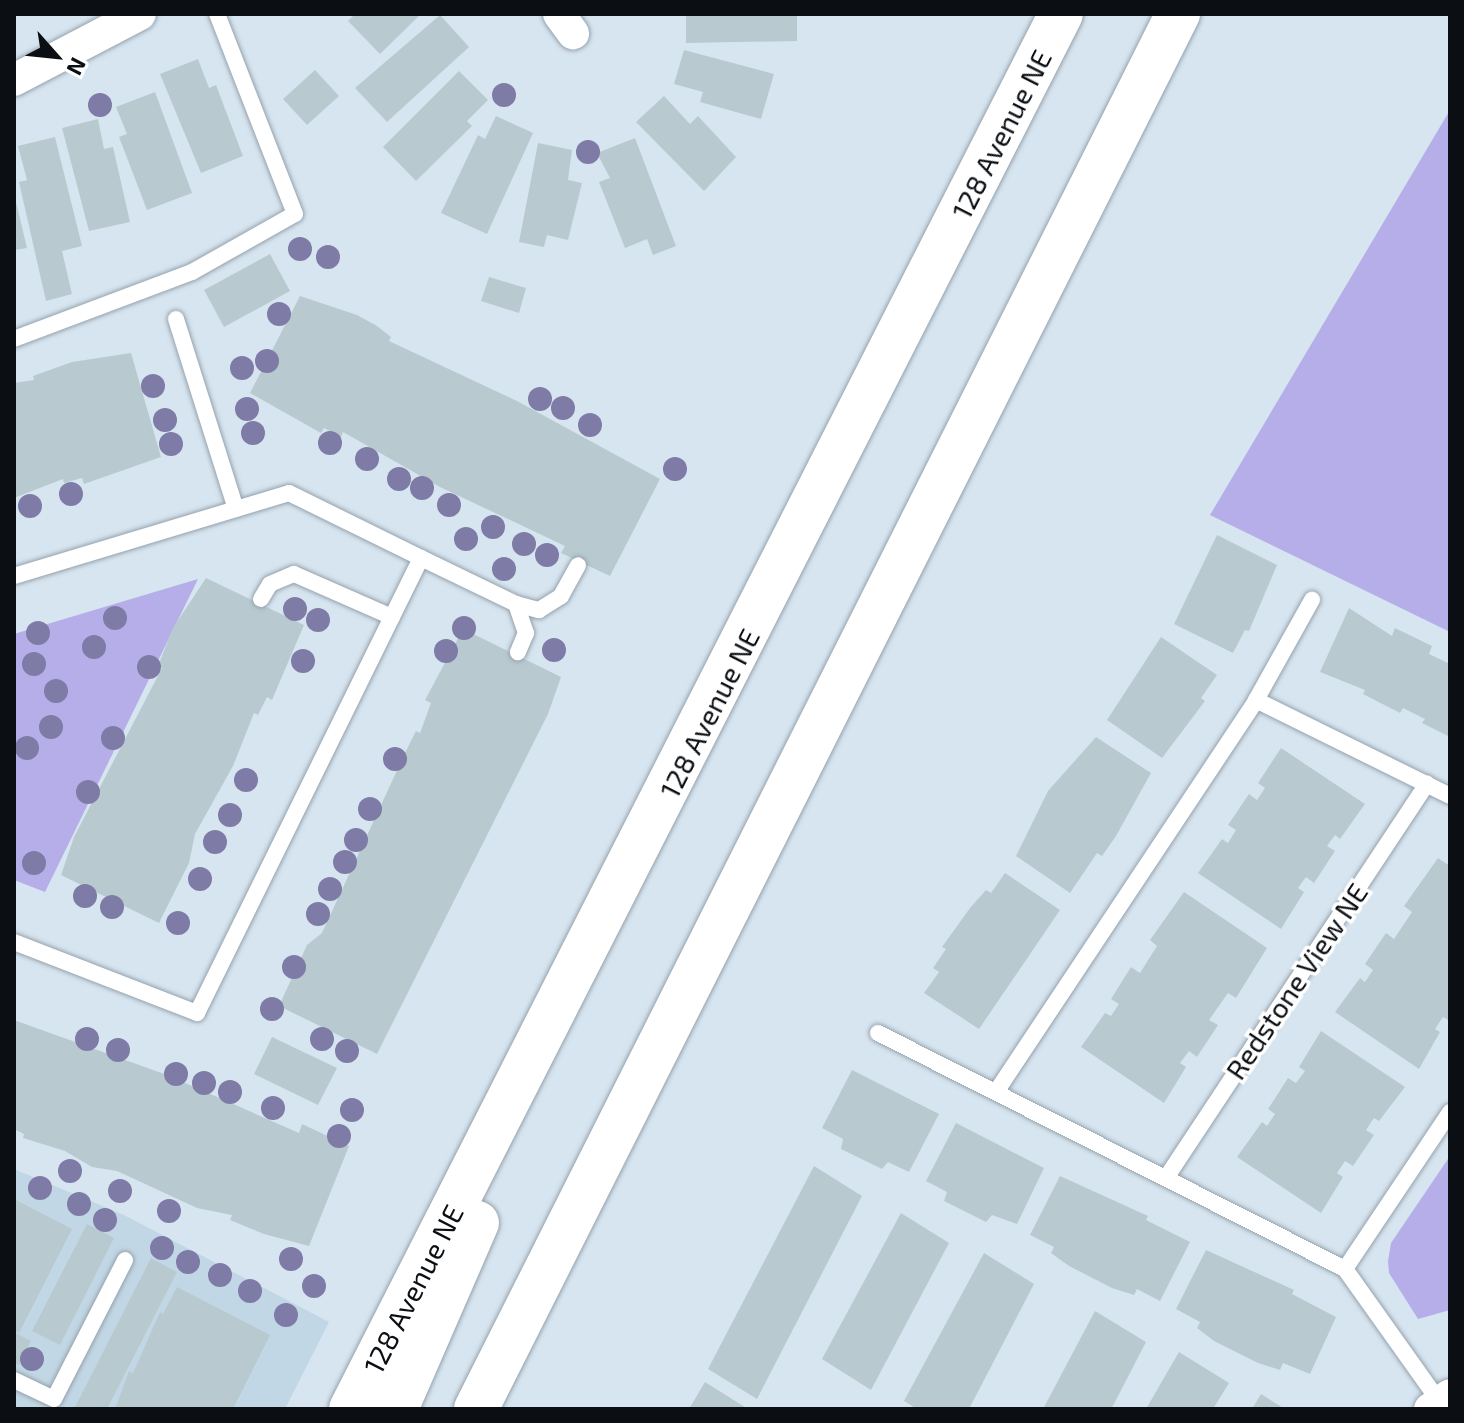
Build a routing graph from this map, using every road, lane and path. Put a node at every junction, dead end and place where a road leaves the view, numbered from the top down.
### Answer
1 (140, 14) edge
2 (217, 14) edge
3 (1061, 14) edge
4 (1178, 14) edge
5 (90, 26) edge
6 (14, 80) edge
7 (176, 319) dead end
8 (14, 339) edge
9 (236, 509) junction
10 (421, 558) junction
11 (578, 565) dead end
12 (14, 576) edge
13 (261, 599) dead end
14 (1312, 600) dead end
15 (516, 604) junction
16 (392, 617) junction
17 (518, 652) dead end
18 (1256, 700) junction
19 (1427, 784) junction
20 (1450, 796) edge
21 (14, 942) edge
22 (878, 1033) dead end
23 (996, 1092) junction
24 (1450, 1112) edge
25 (1166, 1178) junction
26 (125, 1260) dead end
27 (1345, 1269) junction
28 (14, 1380) edge
29 (1439, 1401) edge
30 (363, 1405) edge
31 (476, 1409) edge

1 - 5 street
2 - 8 lane
3 - 30 main road, 128 Avenue NE
4 - 31 main road
5 - 6 street
7 - 9 lane
9 - 10 lane
9 - 12 lane
10 - 15 lane
10 - 16 lane
11 - 15 lane
13 - 16 lane
14 - 18 lane
15 - 17 lane
16 - 21 lane
18 - 19 lane
18 - 23 lane
19 - 20 lane
19 - 25 lane, Redstone View NE
22 - 23 lane
23 - 25 lane
24 - 27 lane
25 - 27 lane
26 - 28 lane
27 - 29 lane

